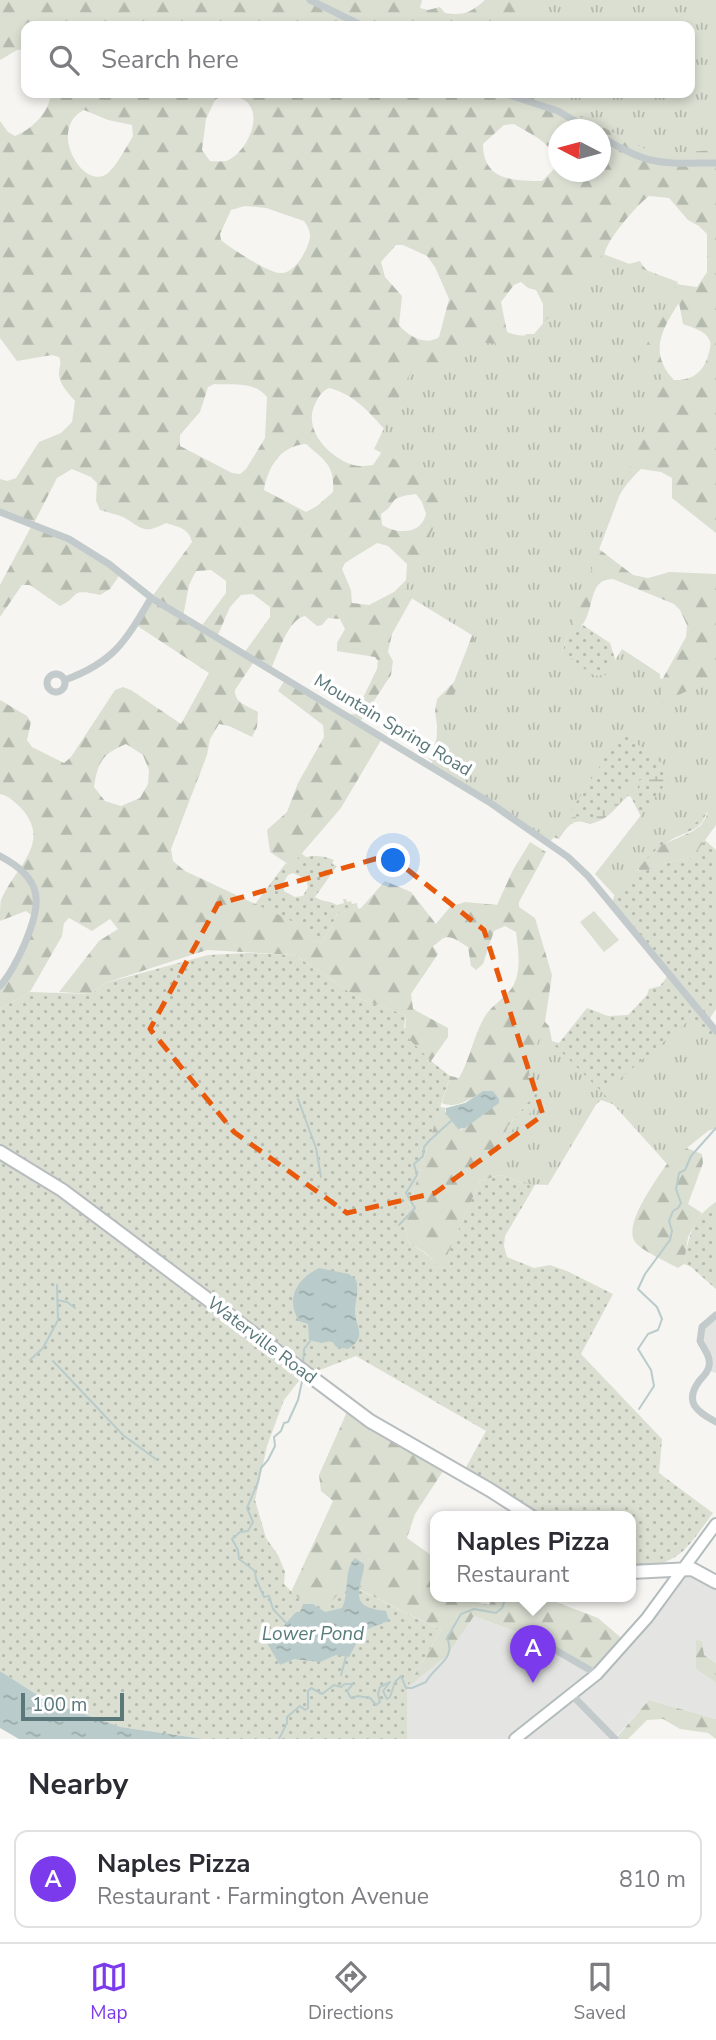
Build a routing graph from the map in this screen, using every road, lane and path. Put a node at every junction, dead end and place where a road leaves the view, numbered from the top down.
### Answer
1 (310, 0) edge
2 (353, 21) edge
3 (518, 98) edge
4 (571, 119) edge
5 (611, 142) edge
6 (716, 163) edge
7 (0, 512) edge
8 (151, 598) junction
9 (65, 680) dead end
10 (0, 856) edge
11 (0, 986) edge
12 (716, 1031) edge
13 (0, 1152) edge
14 (716, 1315) edge
15 (716, 1422) edge
16 (523, 1511) edge
17 (716, 1524) edge
18 (684, 1569) junction
19 (636, 1572) edge
20 (716, 1582) edge
21 (538, 1640) dead end
22 (597, 1674) junction
23 (572, 1695) junction
24 (515, 1739) edge
25 (614, 1739) edge

1 - 2 street
3 - 4 street
5 - 6 street
7 - 8 street, Mountain Spring Road
8 - 9 street
8 - 12 street, Mountain Spring Road
10 - 11 street
13 - 16 highway, Waterville Road
14 - 15 street
17 - 18 main road
18 - 19 highway
18 - 20 highway
18 - 22 main road
21 - 22 street
22 - 23 main road
23 - 24 main road
23 - 25 street

